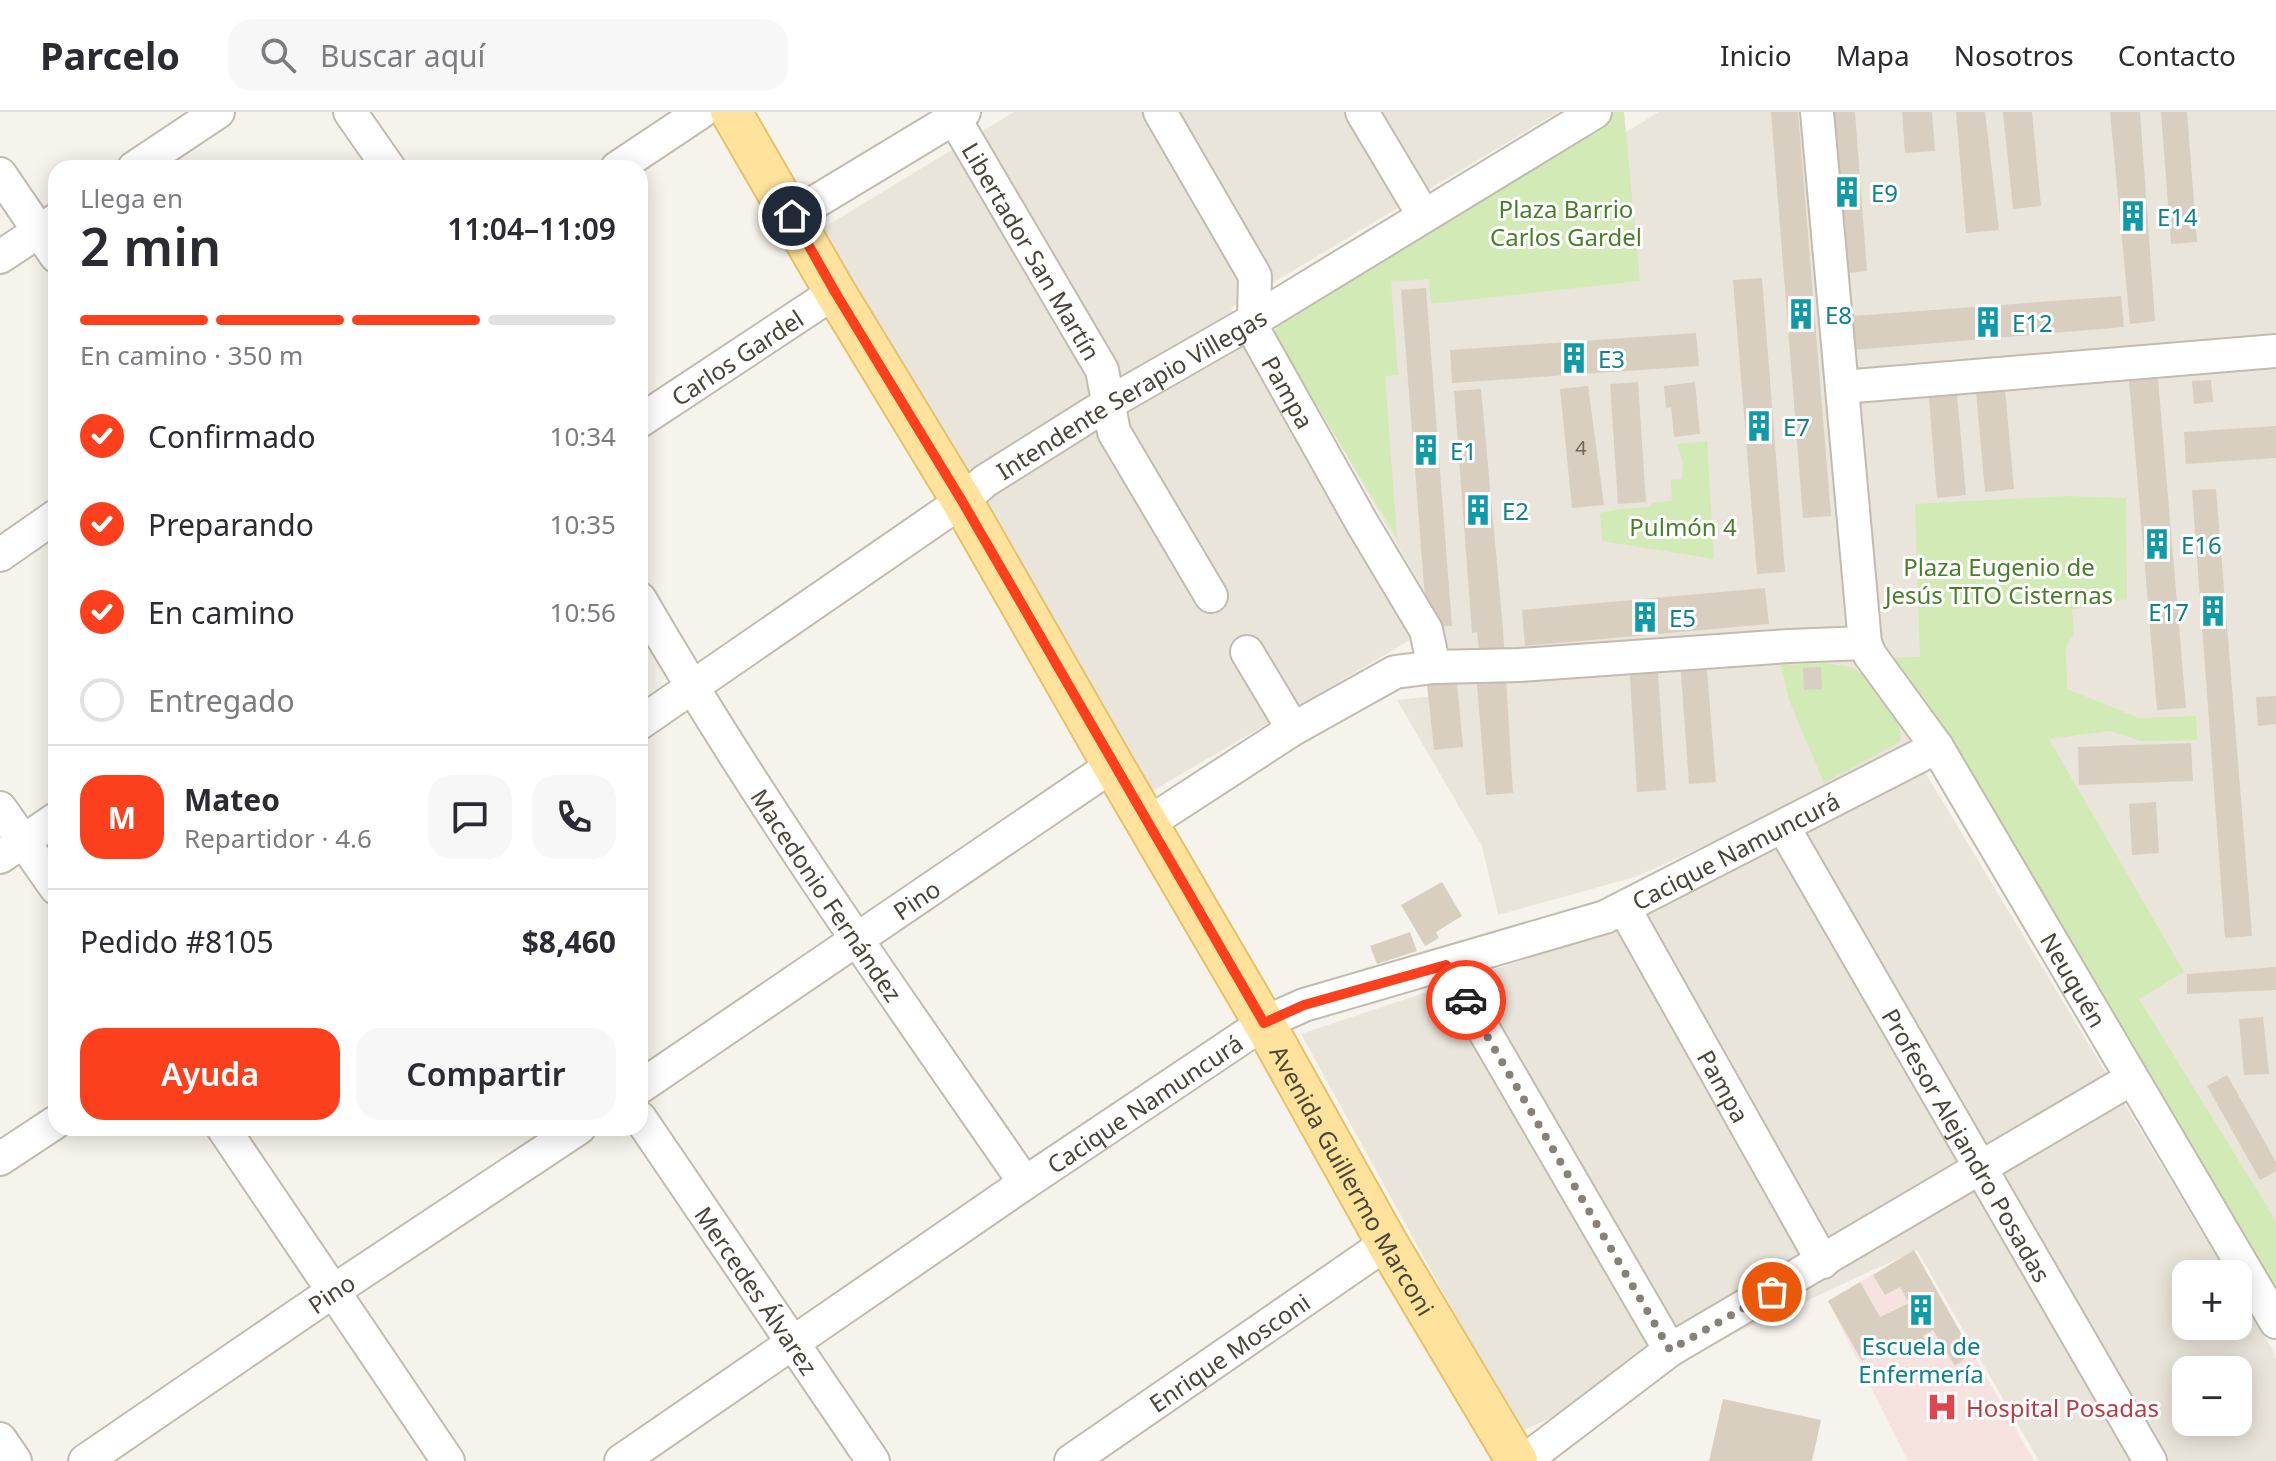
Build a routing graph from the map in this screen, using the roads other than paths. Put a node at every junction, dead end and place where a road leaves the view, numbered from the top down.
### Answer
1 (218, 112) edge
2 (350, 112) edge
3 (701, 112) edge
4 (731, 112) edge
5 (1160, 112) edge
6 (1362, 112) edge
7 (1595, 112) edge
8 (1817, 112) edge
9 (959, 115) edge
10 (1561, 121) edge
11 (146, 160) edge
12 (383, 160) edge
13 (629, 160) edge
14 (0, 174) edge
15 (792, 216) junction
16 (1424, 216) junction
17 (48, 234) edge
18 (48, 237) edge
19 (0, 257) edge
20 (835, 292) junction
21 (1254, 320) junction
22 (2276, 351) edge
23 (1842, 387) junction
24 (1109, 403) junction
25 (648, 416) edge
26 (962, 501) junction
27 (48, 522) edge
28 (0, 555) edge
29 (1211, 596) dead end
30 (648, 613) edge
31 (1865, 643) junction
32 (1247, 652) dead end
33 (1434, 667) junction
34 (692, 689) junction
35 (648, 718) edge
36 (1293, 729) junction
37 (1937, 747) junction
38 (1113, 765) junction
39 (0, 808) edge
40 (48, 824) edge
41 (1147, 824) junction
42 (1784, 828) junction
43 (11, 849) edge
44 (48, 881) edge
45 (1624, 908) junction
46 (856, 940) junction
47 (1446, 965) junction
48 (1264, 1023) junction
49 (2131, 1079) junction
50 (648, 1082) edge
51 (48, 1127) edge
52 (648, 1130) edge
53 (228, 1136) edge
54 (567, 1136) edge
55 (0, 1159) edge
56 (1979, 1169) junction
57 (1025, 1183) junction
58 (1387, 1243) junction
59 (1823, 1262) junction
60 (332, 1292) junction
61 (2276, 1322) edge
62 (795, 1342) junction
63 (1670, 1350) junction
64 (0, 1439) edge
65 (15, 1461) edge
66 (85, 1461) edge
67 (448, 1461) edge
68 (621, 1461) edge
69 (873, 1461) edge
70 (1071, 1461) edge
71 (1517, 1461) edge
72 (1524, 1461) edge
73 (2150, 1461) edge

1 - 11 street
2 - 12 street
3 - 13 street
4 - 15 main road, Avenida Guillermo Marconi
5 - 21 street, Pampa
6 - 16 street
7 - 10 street, Intendente Serapio Villegas
8 - 23 street
9 - 15 street
9 - 24 street, Libertador San Martín
10 - 16 street, Intendente Serapio Villegas
14 - 17 street
15 - 20 main road, Avenida Guillermo Marconi
16 - 21 street, Intendente Serapio Villegas
18 - 19 street
20 - 25 street, Carlos Gardel
20 - 26 main road, Avenida Guillermo Marconi
21 - 24 street, Intendente Serapio Villegas
21 - 33 street, Pampa
22 - 23 street
23 - 31 street
24 - 26 street, Intendente Serapio Villegas
24 - 29 street, Libertador San Martín
26 - 34 street, Intendente Serapio Villegas
26 - 38 main road, Avenida Guillermo Marconi
27 - 28 street
30 - 34 street, Macedonio Fernández
31 - 33 street
31 - 37 street, Neuquén
32 - 36 street
33 - 36 street
34 - 35 street, Intendente Serapio Villegas
34 - 46 street, Macedonio Fernández
36 - 41 street
37 - 42 street, Cacique Namuncurá
37 - 49 street, Neuquén
38 - 41 main road, Avenida Guillermo Marconi
38 - 46 street, Pino
39 - 43 street
40 - 43 street
41 - 48 main road, Avenida Guillermo Marconi
42 - 45 street, Cacique Namuncurá
42 - 56 street, Profesor Alejandro Posadas
43 - 44 street
45 - 47 street, Cacique Namuncurá
45 - 59 street, Pampa
46 - 50 street, Pino
46 - 57 street, Macedonio Fernández
47 - 48 street, Cacique Namuncurá
47 - 63 street
48 - 57 street, Cacique Namuncurá
48 - 58 main road, Avenida Guillermo Marconi
49 - 56 street
49 - 61 street, Neuquén
51 - 55 street
52 - 62 street, Mercedes Álvarez
53 - 60 street
54 - 60 street, Pino
56 - 59 street
56 - 73 street, Profesor Alejandro Posadas
57 - 62 street, Cacique Namuncurá
58 - 70 street, Enrique Mosconi
58 - 71 main road, Avenida Guillermo Marconi
59 - 63 street
60 - 66 street, Pino
60 - 67 street
62 - 68 street, Cacique Namuncurá
62 - 69 street, Mercedes Álvarez
63 - 72 street
64 - 65 street

